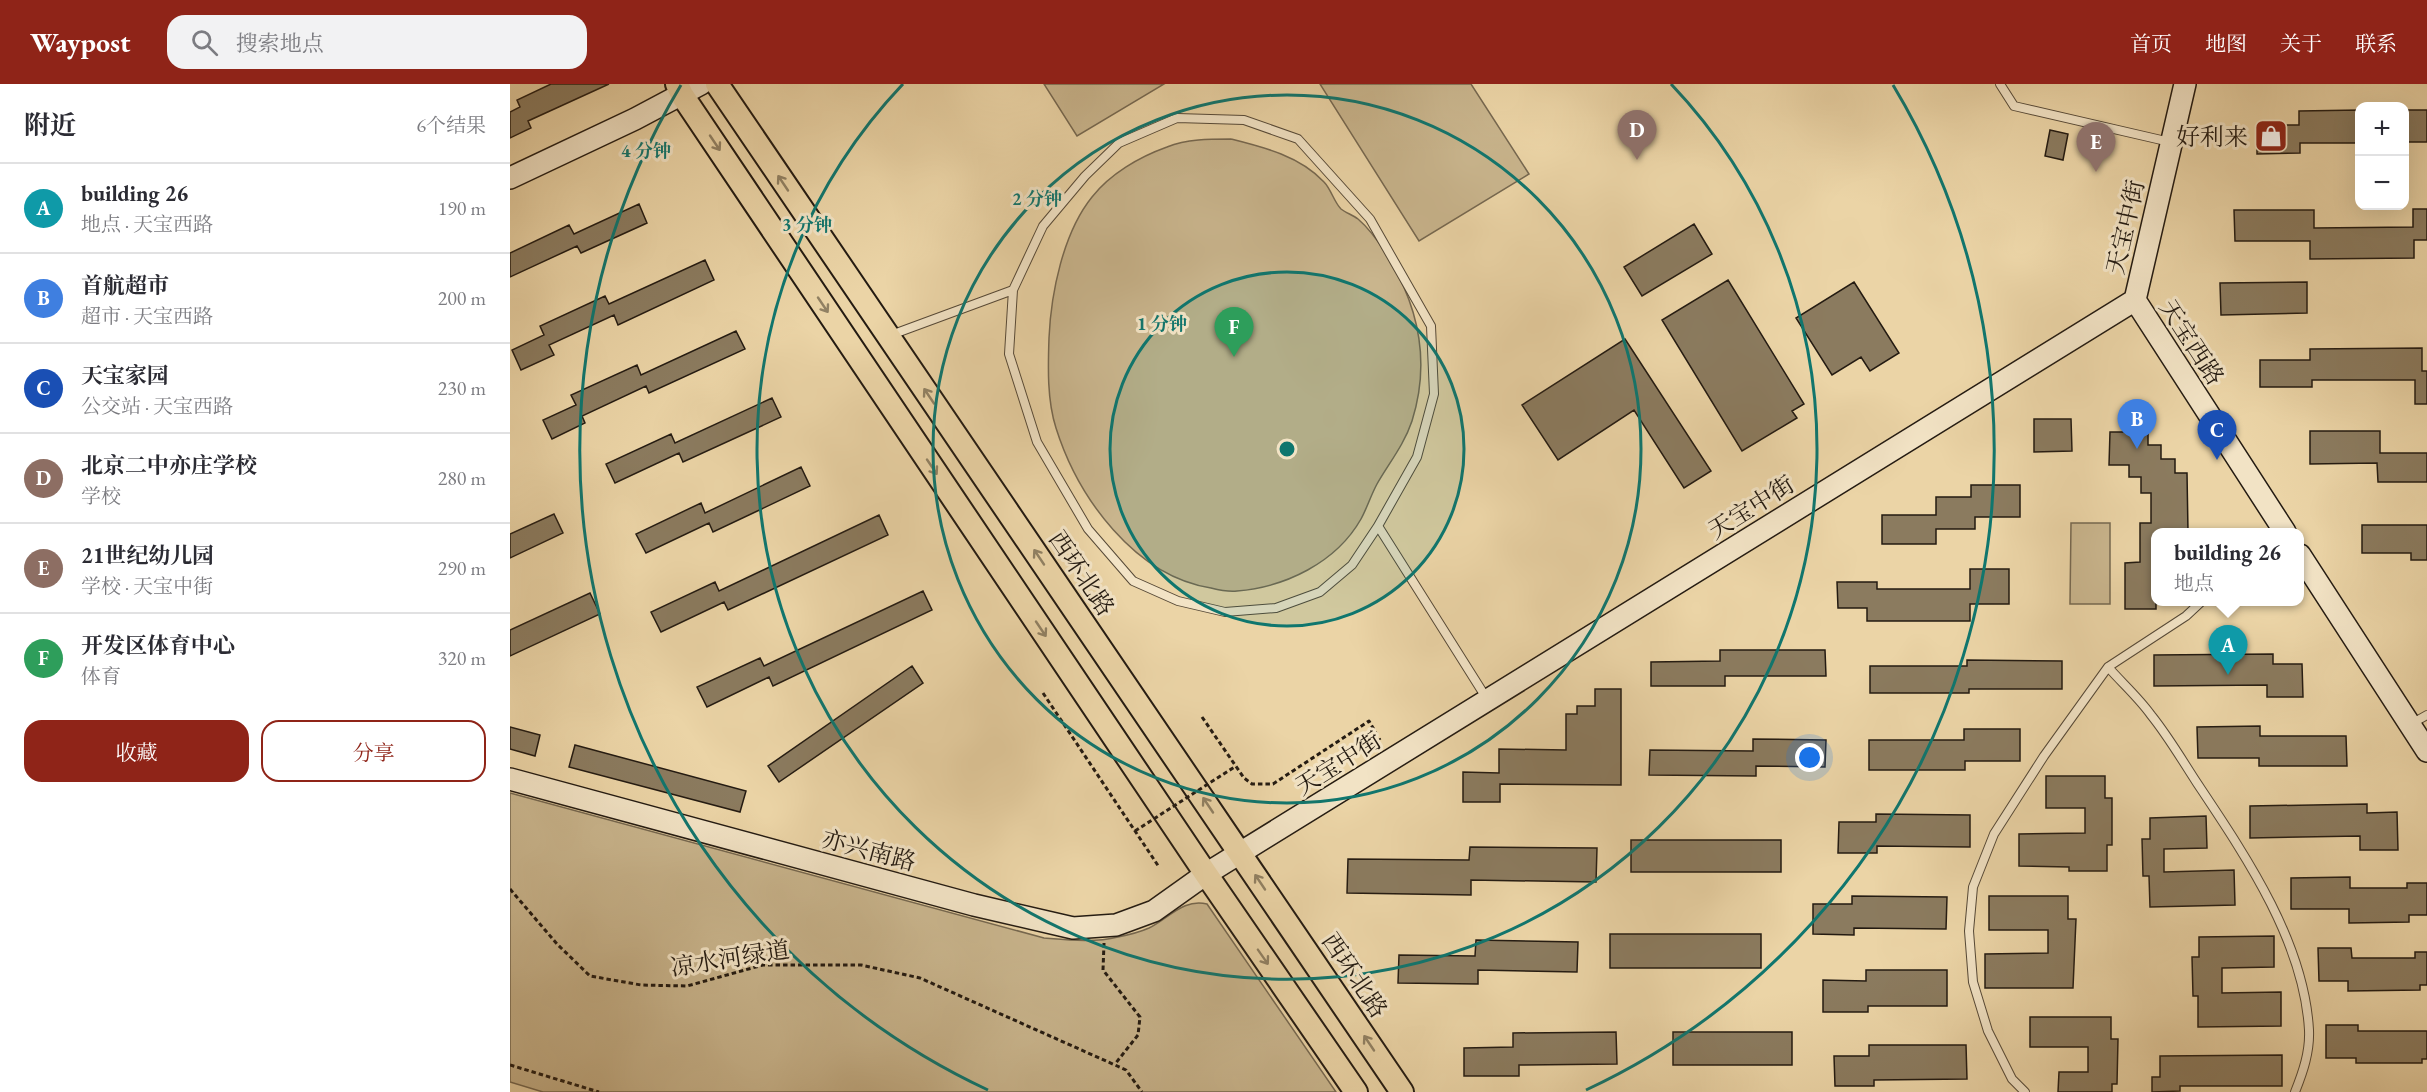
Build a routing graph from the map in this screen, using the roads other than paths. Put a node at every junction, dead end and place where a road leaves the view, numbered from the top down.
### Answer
1 (717, 84) edge
2 (2000, 84) edge
3 (2185, 84) edge
4 (687, 88) edge
5 (2171, 142) junction
6 (510, 178) edge
7 (1013, 290) junction
8 (2135, 300) junction
9 (887, 336) junction
10 (1378, 526) junction
11 (2282, 528) edge
12 (2304, 561) edge
13 (2197, 606) edge
14 (2108, 667) junction
15 (1488, 700) junction
16 (2419, 720) edge
17 (2427, 751) edge
18 (510, 779) edge
19 (1241, 853) junction
20 (1206, 874) junction
21 (1356, 1092) edge
22 (1402, 1092) edge
23 (2025, 1092) edge
24 (2295, 1092) edge

9 -> 1 main road, 西环北路
2 - 5 lane
3 - 5 street, 天宝中街
4 - 6 street
4 -> 20 main road
5 - 8 street, 天宝中街
7 - 9 lane
7 - 10 lane
7 - 10 lane
8 - 11 street, 天宝西路
8 - 15 street, 天宝中街
19 -> 9 main road, 西环北路
10 - 15 lane
12 - 16 street
13 - 14 lane
14 - 23 lane
14 - 24 lane
15 - 19 street, 天宝中街
16 - 17 street
18 - 20 street, 亦兴南路
19 - 20 street, 天宝中街
22 -> 19 main road, 西环北路
20 -> 21 main road

